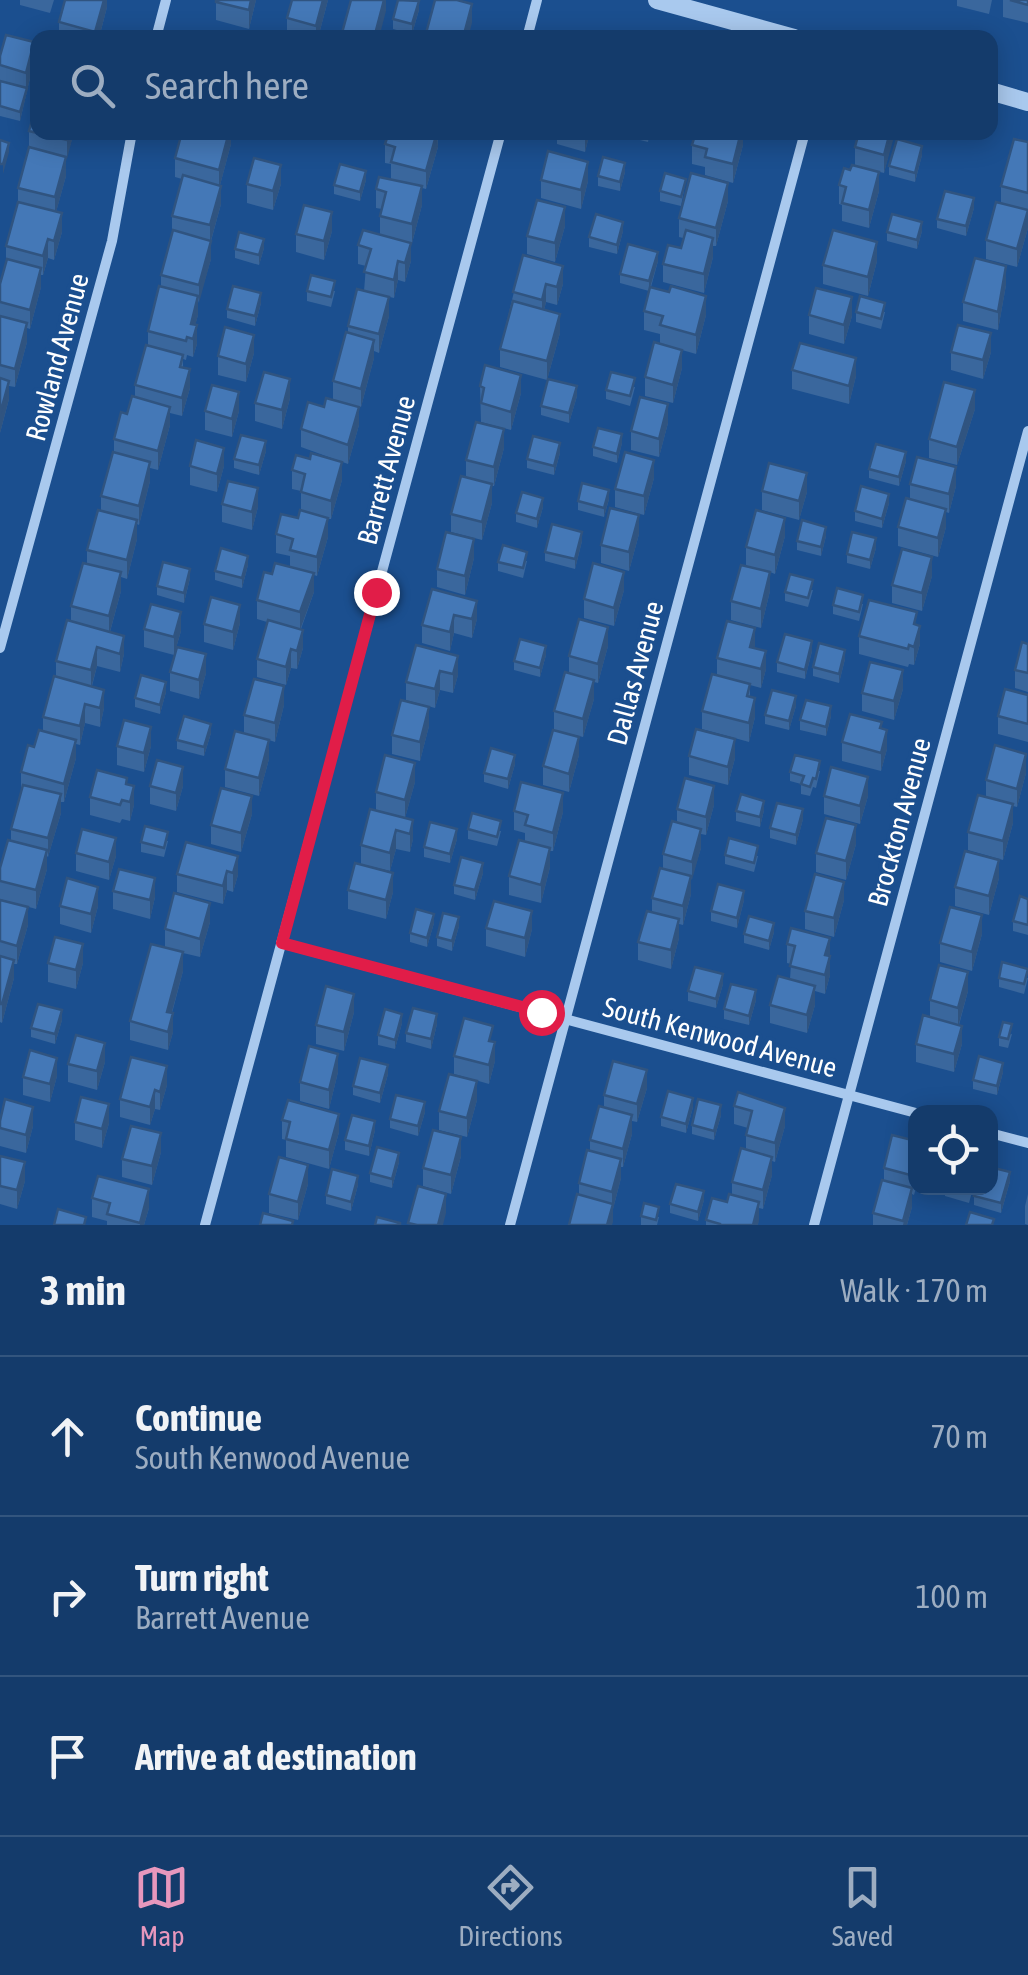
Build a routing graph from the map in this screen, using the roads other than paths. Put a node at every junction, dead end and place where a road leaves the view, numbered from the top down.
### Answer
1 (166, 0) edge
2 (537, 0) edge
3 (657, 0) edge
4 (158, 30) edge
5 (529, 30) edge
6 (765, 30) edge
7 (998, 94) edge
8 (1028, 102) edge
9 (131, 140) edge
10 (499, 140) edge
11 (803, 140) edge
12 (1028, 430) edge
13 (0, 648) edge
14 (282, 943) junction
15 (565, 1018) junction
16 (849, 1095) junction
17 (908, 1111) edge
18 (998, 1135) edge
19 (1028, 1143) edge
20 (205, 1225) edge
21 (510, 1225) edge
22 (814, 1225) edge

1 - 4 street
2 - 5 street
3 - 6 street
7 - 8 street
9 - 13 street, Rowland Avenue
10 - 14 street, Barrett Avenue
11 - 15 street, Dallas Avenue
12 - 16 street, Brockton Avenue
14 - 15 street, South Kenwood Avenue
14 - 20 street, Barrett Avenue
15 - 16 street, South Kenwood Avenue
15 - 21 street, Dallas Avenue
16 - 17 street, South Kenwood Avenue
16 - 22 street, Brockton Avenue
18 - 19 street

